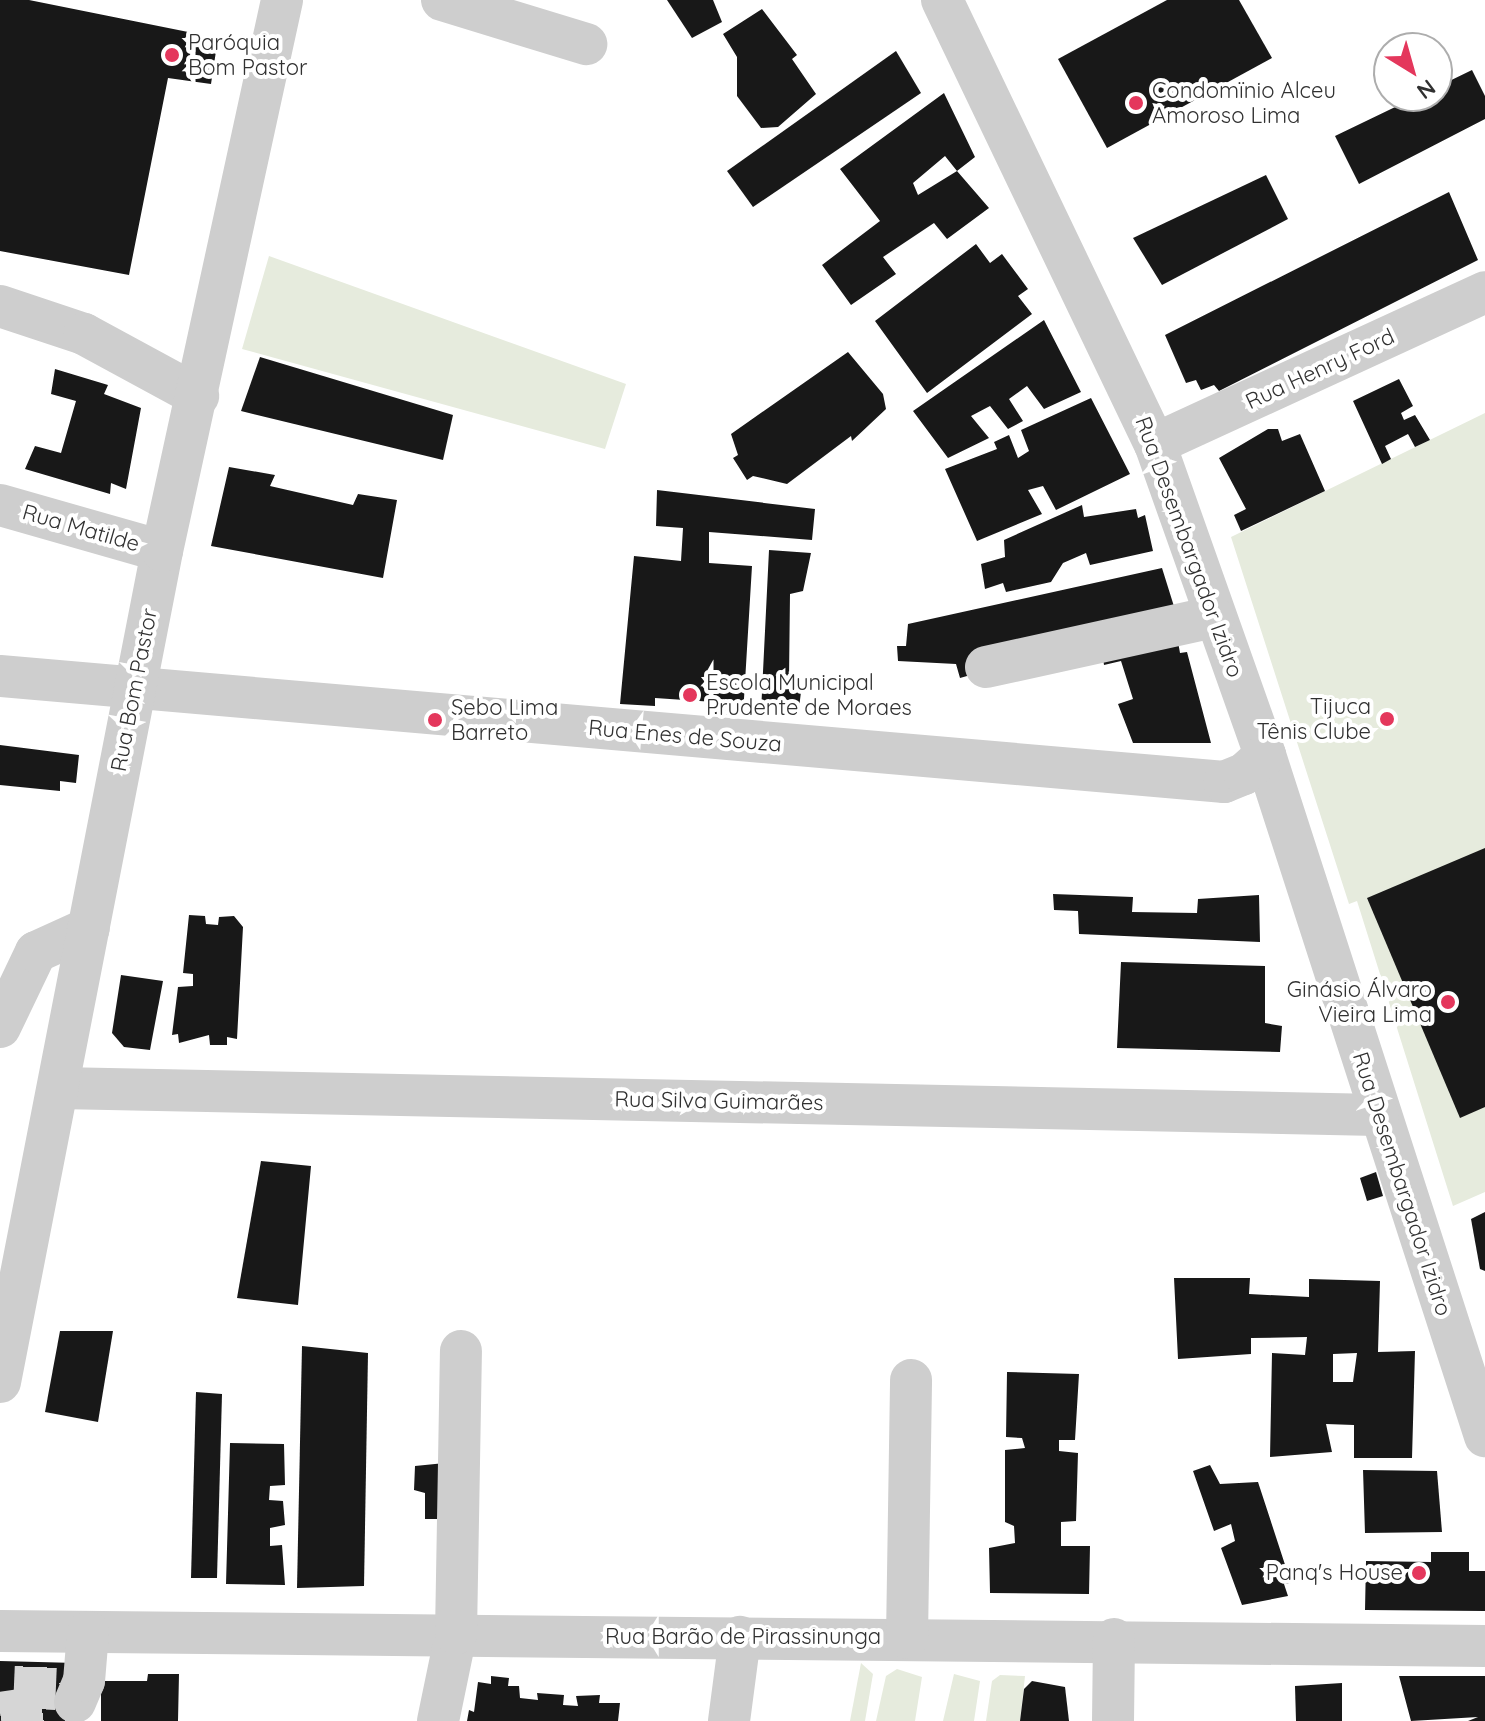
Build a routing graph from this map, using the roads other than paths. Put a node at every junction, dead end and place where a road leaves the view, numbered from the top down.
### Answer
1 (282, 0) edge
2 (442, 0) edge
3 (942, 0) edge
4 (586, 44) dead end
5 (1485, 292) edge
6 (0, 306) edge
7 (198, 396) junction
8 (1155, 444) junction
9 (0, 505) edge
10 (162, 551) junction
11 (1214, 617) junction
12 (986, 667) dead end
13 (0, 676) edge
14 (134, 689) junction
15 (1265, 755) junction
16 (89, 928) junction
17 (0, 1027) edge
18 (59, 1088) junction
19 (1378, 1115) junction
20 (461, 1351) dead end
21 (911, 1380) dead end
22 (0, 1382) edge
23 (1485, 1436) edge
24 (88, 1632) junction
25 (456, 1634) junction
26 (740, 1637) junction
27 (907, 1638) junction
28 (1114, 1639) junction
29 (24, 1641) edge
30 (1485, 1646) edge
31 (75, 1702) tunnel mouth
32 (438, 1721) edge
33 (729, 1721) edge
34 (1113, 1721) edge

1 - 7 street, Rua Bom Pastor
2 - 4 street
3 - 8 street, Rua Desembargador Izidro
5 - 8 street, Rua Henry Ford
6 - 7 street
7 - 10 street, Rua Bom Pastor
8 - 11 street, Rua Desembargador Izidro
9 - 10 street, Rua Matilde
10 - 14 street, Rua Bom Pastor
11 - 12 street
11 - 15 street, Rua Desembargador Izidro
13 - 14 street, Rua Enes de Souza
14 - 15 street, Rua Enes de Souza
14 - 16 street, Rua Bom Pastor
15 - 19 street, Rua Desembargador Izidro
16 - 17 street
16 - 18 street, Rua Bom Pastor
18 - 19 street, Rua Silva Guimarães
18 - 22 street, Rua Bom Pastor
19 - 23 street, Rua Desembargador Izidro
20 - 25 street
21 - 27 street
24 - 25 street, Rua Barão de Pirassinunga
24 - 29 street, Rua Barão de Pirassinunga
24 - 31 street
25 - 26 street, Rua Barão de Pirassinunga
25 - 32 street
26 - 27 street, Rua Barão de Pirassinunga
26 - 33 street
27 - 28 street, Rua Barão de Pirassinunga
28 - 30 street, Rua Barão de Pirassinunga
28 - 34 street

